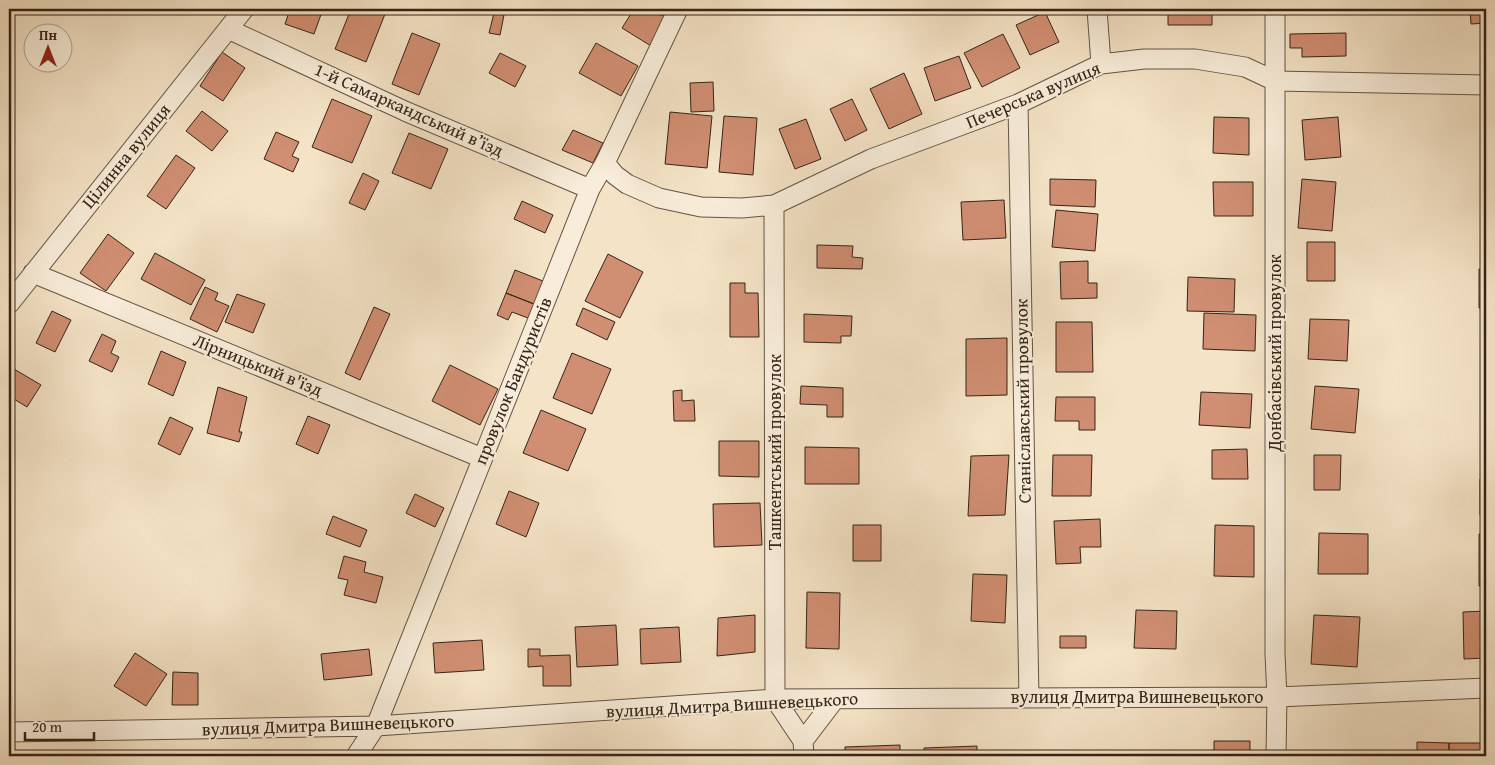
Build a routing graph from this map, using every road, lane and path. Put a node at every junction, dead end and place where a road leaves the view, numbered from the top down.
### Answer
1 (244, 9) edge
2 (678, 9) edge
3 (1097, 9) edge
4 (1275, 9) edge
5 (228, 29) junction
6 (1101, 64) junction
7 (1275, 81) junction
8 (1486, 85) edge
9 (1018, 104) junction
10 (605, 163) junction
11 (590, 189) junction
12 (774, 204) junction
13 (33, 273) junction
14 (9, 304) edge
15 (482, 458) junction
16 (1486, 688) edge
17 (1277, 697) junction
18 (1029, 698) junction
19 (775, 699) junction
20 (835, 699) junction
21 (376, 726) junction
22 (9, 732) edge
23 (804, 749) edge
24 (356, 756) edge
25 (1276, 756) edge

1 - 5 street, Цілинна вулиця
2 - 10 street, провулок Бандуристів
3 - 6 street
4 - 7 street, Донбасівський провулок
5 - 11 street, 1-й Самаркандський в’їзд
5 - 13 street, Цілинна вулиця
6 - 7 street, Печерська вулиця
6 - 9 street, Печерська вулиця
7 - 8 street, Печерська вулиця
7 - 17 street, Донбасівський провулок
9 - 12 street, Печерська вулиця
9 - 18 street, Станіславський провулок
10 - 11 street, провулок Бандуристів
10 - 12 street, Печерська вулиця
11 - 15 street, провулок Бандуристів
12 - 19 street, Ташкентський провулок
13 - 14 street, Цілинна вулиця
13 - 15 street, Лірницький в'їзд
15 - 21 street, провулок Бандуристів
16 - 17 street, вулиця Дмитра Вишневецького
17 - 18 street, вулиця Дмитра Вишневецького
17 - 25 street, Донбасівський провулок
18 - 20 street, вулиця Дмитра Вишневецького
19 - 20 street, вулиця Дмитра Вишневецького
19 - 21 street, вулиця Дмитра Вишневецького
19 - 23 street
20 - 23 street
21 - 22 street, вулиця Дмитра Вишневецького
21 - 24 street, провулок Бандуристів

